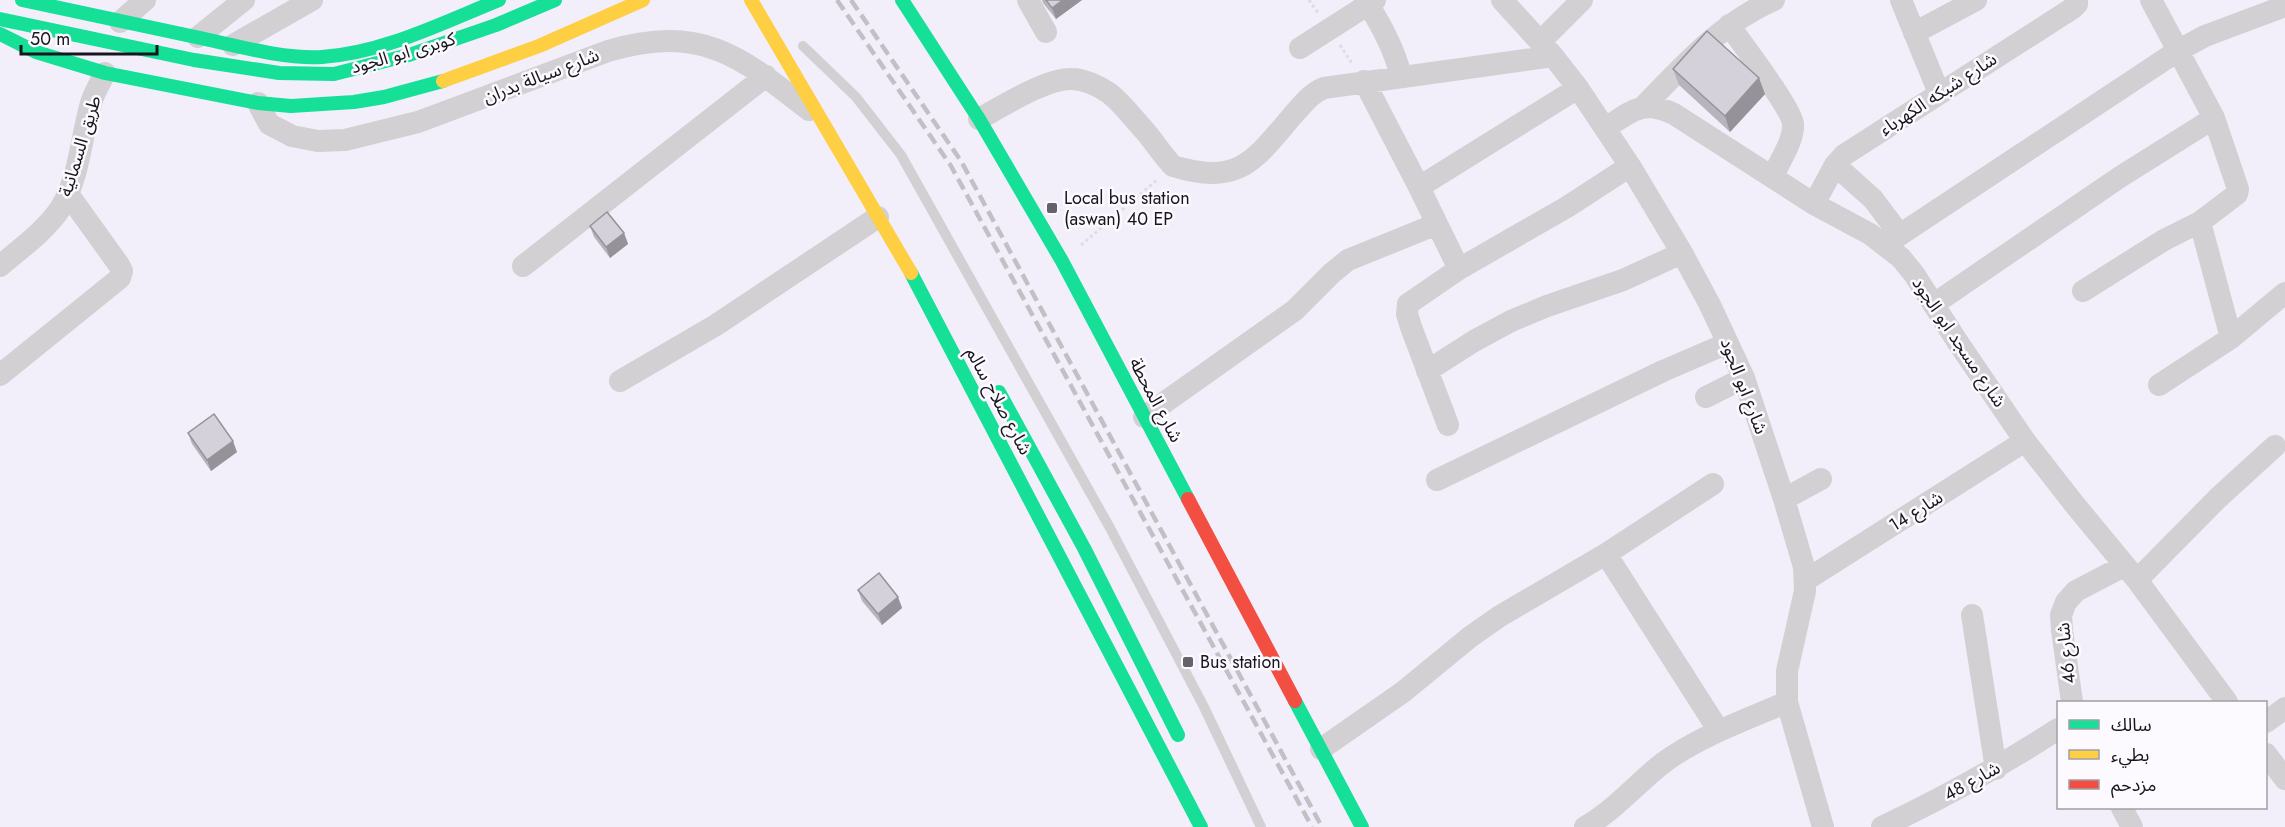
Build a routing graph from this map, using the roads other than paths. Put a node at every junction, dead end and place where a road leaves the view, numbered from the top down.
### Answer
1 (22, 0) edge
2 (145, 0) edge
3 (244, 0) edge
4 (312, 0) edge
5 (499, 0) edge
6 (555, 0) edge
7 (643, 0) edge
8 (751, 0) edge
9 (902, 0) edge
10 (1028, 0) edge
11 (1502, 0) edge
12 (1582, 0) edge
13 (1774, 0) edge
14 (1901, 0) edge
15 (1976, 0) edge
16 (2077, 0) edge
17 (2151, 0) edge
18 (1369, 1) edge
19 (48, 3) edge
20 (2285, 6) edge
21 (0, 19) edge
22 (120, 22) junction
23 (1729, 25) junction
24 (1046, 32) dead end
25 (1914, 33) junction
26 (1, 35) edge
27 (198, 37) junction
28 (801, 41) joint
29 (233, 45) junction
30 (1300, 48) dead end
31 (1547, 49) junction
32 (2179, 50) junction
33 (105, 74) junction
34 (766, 76) junction
35 (1401, 76) junction
36 (214, 80) dead end
37 (1364, 81) junction
38 (827, 87) dead end
39 (1578, 88) junction
40 (346, 89) dead end
41 (301, 91) dead end
42 (1939, 93) junction
43 (258, 103) junction
44 (1644, 106) junction
45 (2214, 118) junction
46 (980, 119) junction
47 (822, 121) junction
48 (1605, 128) junction
49 (1835, 165) junction
50 (1630, 166) junction
51 (1773, 176) junction
52 (1419, 187) junction
53 (68, 194) junction
54 (1814, 204) junction
55 (878, 217) junction
56 (2200, 222) junction
57 (1437, 224) junction
58 (1893, 240) junction
59 (1682, 253) junction
60 (0, 266) edge
61 (523, 266) dead end
62 (1459, 269) junction
63 (2083, 291) dead end
64 (2285, 293) edge
65 (1934, 304) junction
66 (2231, 338) junction
67 (1728, 343) junction
68 (1427, 371) junction
69 (0, 375) edge
70 (989, 375) dead end
71 (1744, 378) junction
72 (620, 381) dead end
73 (2159, 385) dead end
74 (1706, 397) dead end
75 (1144, 417) junction
76 (1448, 425) dead end
77 (2025, 441) junction
78 (2275, 446) dead end
79 (1821, 479) dead end
80 (1437, 480) dead end
81 (1713, 484) dead end
82 (1784, 499) junction
83 (1606, 554) junction
84 (2131, 573) junction
85 (1806, 580) junction
86 (1972, 615) dead end
87 (2072, 701) edge
88 (2226, 701) edge
89 (1787, 702) junction
90 (2285, 708) edge
91 (2267, 721) edge
92 (2057, 730) edge
93 (1719, 731) junction
94 (1184, 745) dead end
95 (1321, 749) junction
96 (2267, 756) edge
97 (1996, 769) junction
98 (2285, 779) edge
99 (2123, 809) edge
100 (1201, 827) edge
101 (1261, 827) edge
102 (1362, 827) edge
103 (1585, 827) edge
104 (1823, 827) edge
105 (1882, 827) edge
106 (2132, 827) edge

1 - 19 main road
2 - 22 street
3 - 27 street
4 - 29 street
5 - 29 main road
6 - 21 main road, كوبرى ابو الجود
7 - 43 main road, شارع سيالة بدران
8 - 47 main road, شارع صلاح سالم
9 - 46 main road, شارع المحطة
10 - 24 street
11 - 31 street, شارع ابو الجود
12 - 31 street
13 - 23 street
14 - 25 street
15 - 25 street
16 - 42 street, شارع شبكه الكهرباء
17 - 32 street
18 - 30 street
18 - 35 street
19 - 22 main road
20 - 32 street
22 - 27 main road
23 - 44 street
23 - 51 street
25 - 42 street
26 - 33 main road, شارع سيالة بدران
26 - 36 main road
27 - 29 main road
28 - 38 main road
28 - 101 lane
31 - 35 street
31 - 39 street, شارع ابو الجود
32 - 45 street
32 - 58 street
33 - 43 main road, شارع سيالة بدران
33 - 53 street, طريق السمانية
34 - 43 street, شارع سيالة بدران
34 - 47 street, شارع سيالة بدران
34 - 61 street
35 - 37 street
37 - 46 street
37 - 52 street
39 - 48 street, شارع ابو الجود
39 - 52 street
40 - 41 main road, كوبرى ابو الجود
42 - 49 street, شارع شبكه الكهرباء
44 - 48 street
44 - 51 street, شارع مسجد ابو الجود
45 - 56 street
45 - 65 street
46 - 75 main road, شارع المحطة
47 - 55 main road, شارع صلاح سالم
48 - 50 street, شارع ابو الجود
49 - 54 street, شارع شبكه الكهرباء
49 - 58 street
50 - 59 street, شارع ابو الجود
50 - 62 street
51 - 54 street, شارع مسجد ابو الجود
52 - 57 street
53 - 60 street, طريق السمانية
53 - 69 street
54 - 58 street, شارع مسجد ابو الجود
55 - 72 street
55 - 100 main road, شارع صلاح سالم
56 - 63 street
56 - 66 street
57 - 62 street
57 - 75 street
58 - 65 street, شارع مسجد ابو الجود
59 - 67 street, شارع ابو الجود
59 - 68 street
62 - 68 street
64 - 66 street
65 - 77 street, شارع مسجد ابو الجود
66 - 73 street
67 - 71 street, شارع ابو الجود
67 - 80 street
68 - 76 street
70 - 94 main road, شارع صلاح سالم
71 - 74 street
71 - 82 street, شارع ابو الجود
75 - 95 main road, شارع المحطة
77 - 84 street, شارع مسجد ابو الجود
77 - 85 street, شارع 14
78 - 84 street, شارع 46
79 - 82 street
81 - 83 street
82 - 85 street, شارع ابو الجود
83 - 93 street
83 - 95 street
84 - 87 street, شارع 46
84 - 88 street, شارع مسجد ابو الجود
85 - 89 street, شارع ابو الجود
86 - 97 street
89 - 93 street
89 - 104 street, شارع ابو الجود
90 - 91 street
92 - 97 street, شارع 48
93 - 103 street
95 - 102 main road, شارع المحطة
96 - 98 street
97 - 105 street, شارع 48
99 - 106 street

